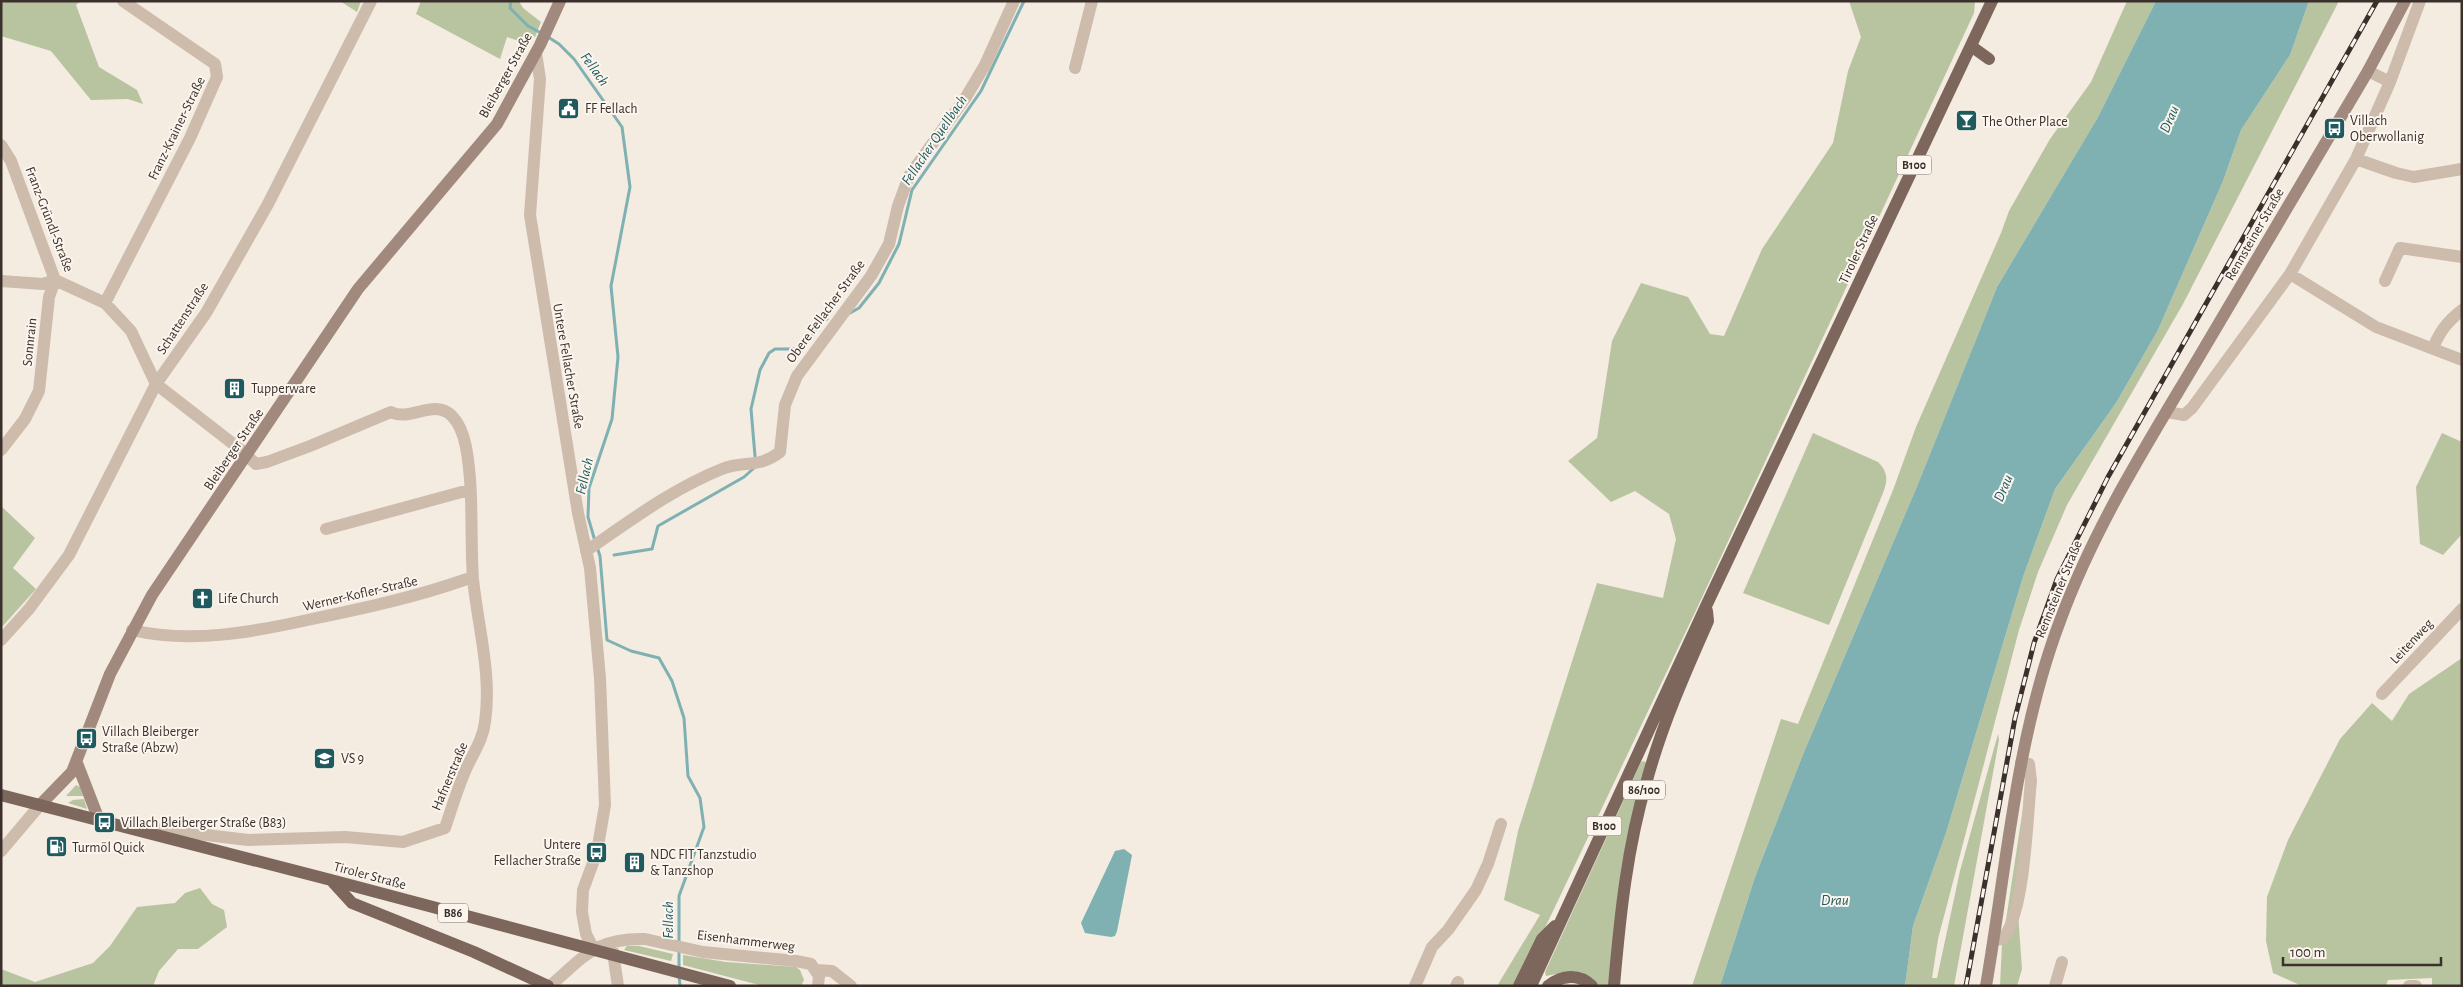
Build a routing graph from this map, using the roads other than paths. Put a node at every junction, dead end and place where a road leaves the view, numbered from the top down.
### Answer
1 (122, 1) edge
2 (371, 1) edge
3 (560, 1) edge
4 (1014, 1) edge
5 (1092, 1) edge
6 (1992, 1) edge
7 (2405, 1) edge
8 (2420, 1) edge
9 (1971, 46) junction
10 (538, 49) junction
11 (1989, 60) dead end
12 (1075, 68) dead end
13 (2368, 71) junction
14 (2390, 82) junction
15 (1, 145) edge
16 (2356, 159) junction
17 (2462, 169) edge
18 (2462, 256) edge
19 (2290, 274) junction
20 (55, 280) junction
21 (1, 281) edge
22 (2385, 282) dead end
23 (105, 303) junction
24 (2462, 310) edge
25 (2433, 348) junction
26 (2462, 360) edge
27 (156, 384) junction
28 (2167, 412) junction
29 (1, 450) edge
30 (247, 457) junction
31 (469, 490) junction
32 (326, 529) dead end
33 (593, 546) junction
34 (473, 580) junction
35 (1707, 604) junction
36 (2462, 609) edge
37 (132, 630) junction
38 (1, 640) edge
39 (2382, 694) dead end
40 (76, 763) junction
41 (2021, 763) junction
42 (1, 795) edge
43 (40, 804) junction
44 (99, 820) junction
45 (1501, 824) dead end
46 (140, 831) junction
47 (1, 851) edge
48 (332, 880) junction
49 (1562, 918) junction
50 (1994, 940) junction
51 (612, 941) junction
52 (593, 948) junction
53 (2062, 962) dead end
54 (817, 970) junction
55 (549, 986) edge
56 (618, 986) edge
57 (730, 986) edge
58 (818, 986) edge
59 (851, 986) edge
60 (1415, 986) edge
61 (1519, 986) edge
62 (1531, 986) edge
63 (1548, 986) edge
64 (1592, 986) edge
65 (1614, 986) edge
66 (1986, 986) edge
67 (2055, 986) edge
68 (2409, 986) edge
69 (2416, 986) edge

1 - 23 street, Franz-Krainer-Straße
2 - 27 street, Schattenstraße
3 - 10 main road, Bleiberger Straße
4 - 33 street, Obere Fellacher Straße
5 - 12 street
6 - 9 main road, Tiroler Straße / B100
7 - 13 main road, Rennsteiner Straße
8 - 14 street
9 - 11 main road
9 - 35 main road, Tiroler Straße / B100
10 - 30 main road, Bleiberger Straße
10 - 33 street, Untere Fellacher Straße
13 - 14 street
13 - 28 main road, Rennsteiner Straße
14 - 16 street
15 - 20 street, Franz-Gründl-Straße
16 - 17 street
16 - 19 street
18 - 22 street
19 - 25 street
19 - 28 street
20 - 21 street
20 - 23 street, Franz-Gründl-Straße
20 - 29 street, Sonnrain
23 - 27 street, Franz-Gründl-Straße
24 - 25 street
25 - 26 street
27 - 30 street, Franz-Gründl-Straße
27 - 38 street, Schattenstraße
28 - 41 main road, Rennsteiner Straße
30 - 31 street, Hafnerstraße
30 - 37 main road, Bleiberger Straße
31 - 32 street
31 - 34 street, Hafnerstraße
33 - 52 street, Untere Fellacher Straße
34 - 37 street, Werner-Kofler-Straße
34 - 46 street, Hafnerstraße
35 - 49 main road, B100
35 - 65 main road, 86/100
36 - 39 street, Leitenweg
37 - 40 main road, Bleiberger Straße
40 - 43 main road, Bleiberger Straße
40 - 44 main road
41 - 50 main road, Rennsteiner Straße
41 - 50 street
42 - 43 main road, Tiroler Straße / B86
43 - 44 main road, Tiroler Straße / B86
43 - 47 street
44 - 46 main road, Tiroler Straße / B86
45 - 60 street
46 - 48 main road, Tiroler Straße / B86
48 - 55 main road
48 - 57 main road, Tiroler Straße / B86
49 - 61 main road
49 - 62 main road, B100
50 - 66 main road, Rennsteiner Straße
51 - 52 street, Eisenhammerweg
51 - 54 street, Eisenhammerweg
51 - 56 street
52 - 55 street, Eisenhammerweg
53 - 67 street
54 - 58 street
54 - 59 street, Eisenhammerweg
63 - 64 main road
68 - 69 street

